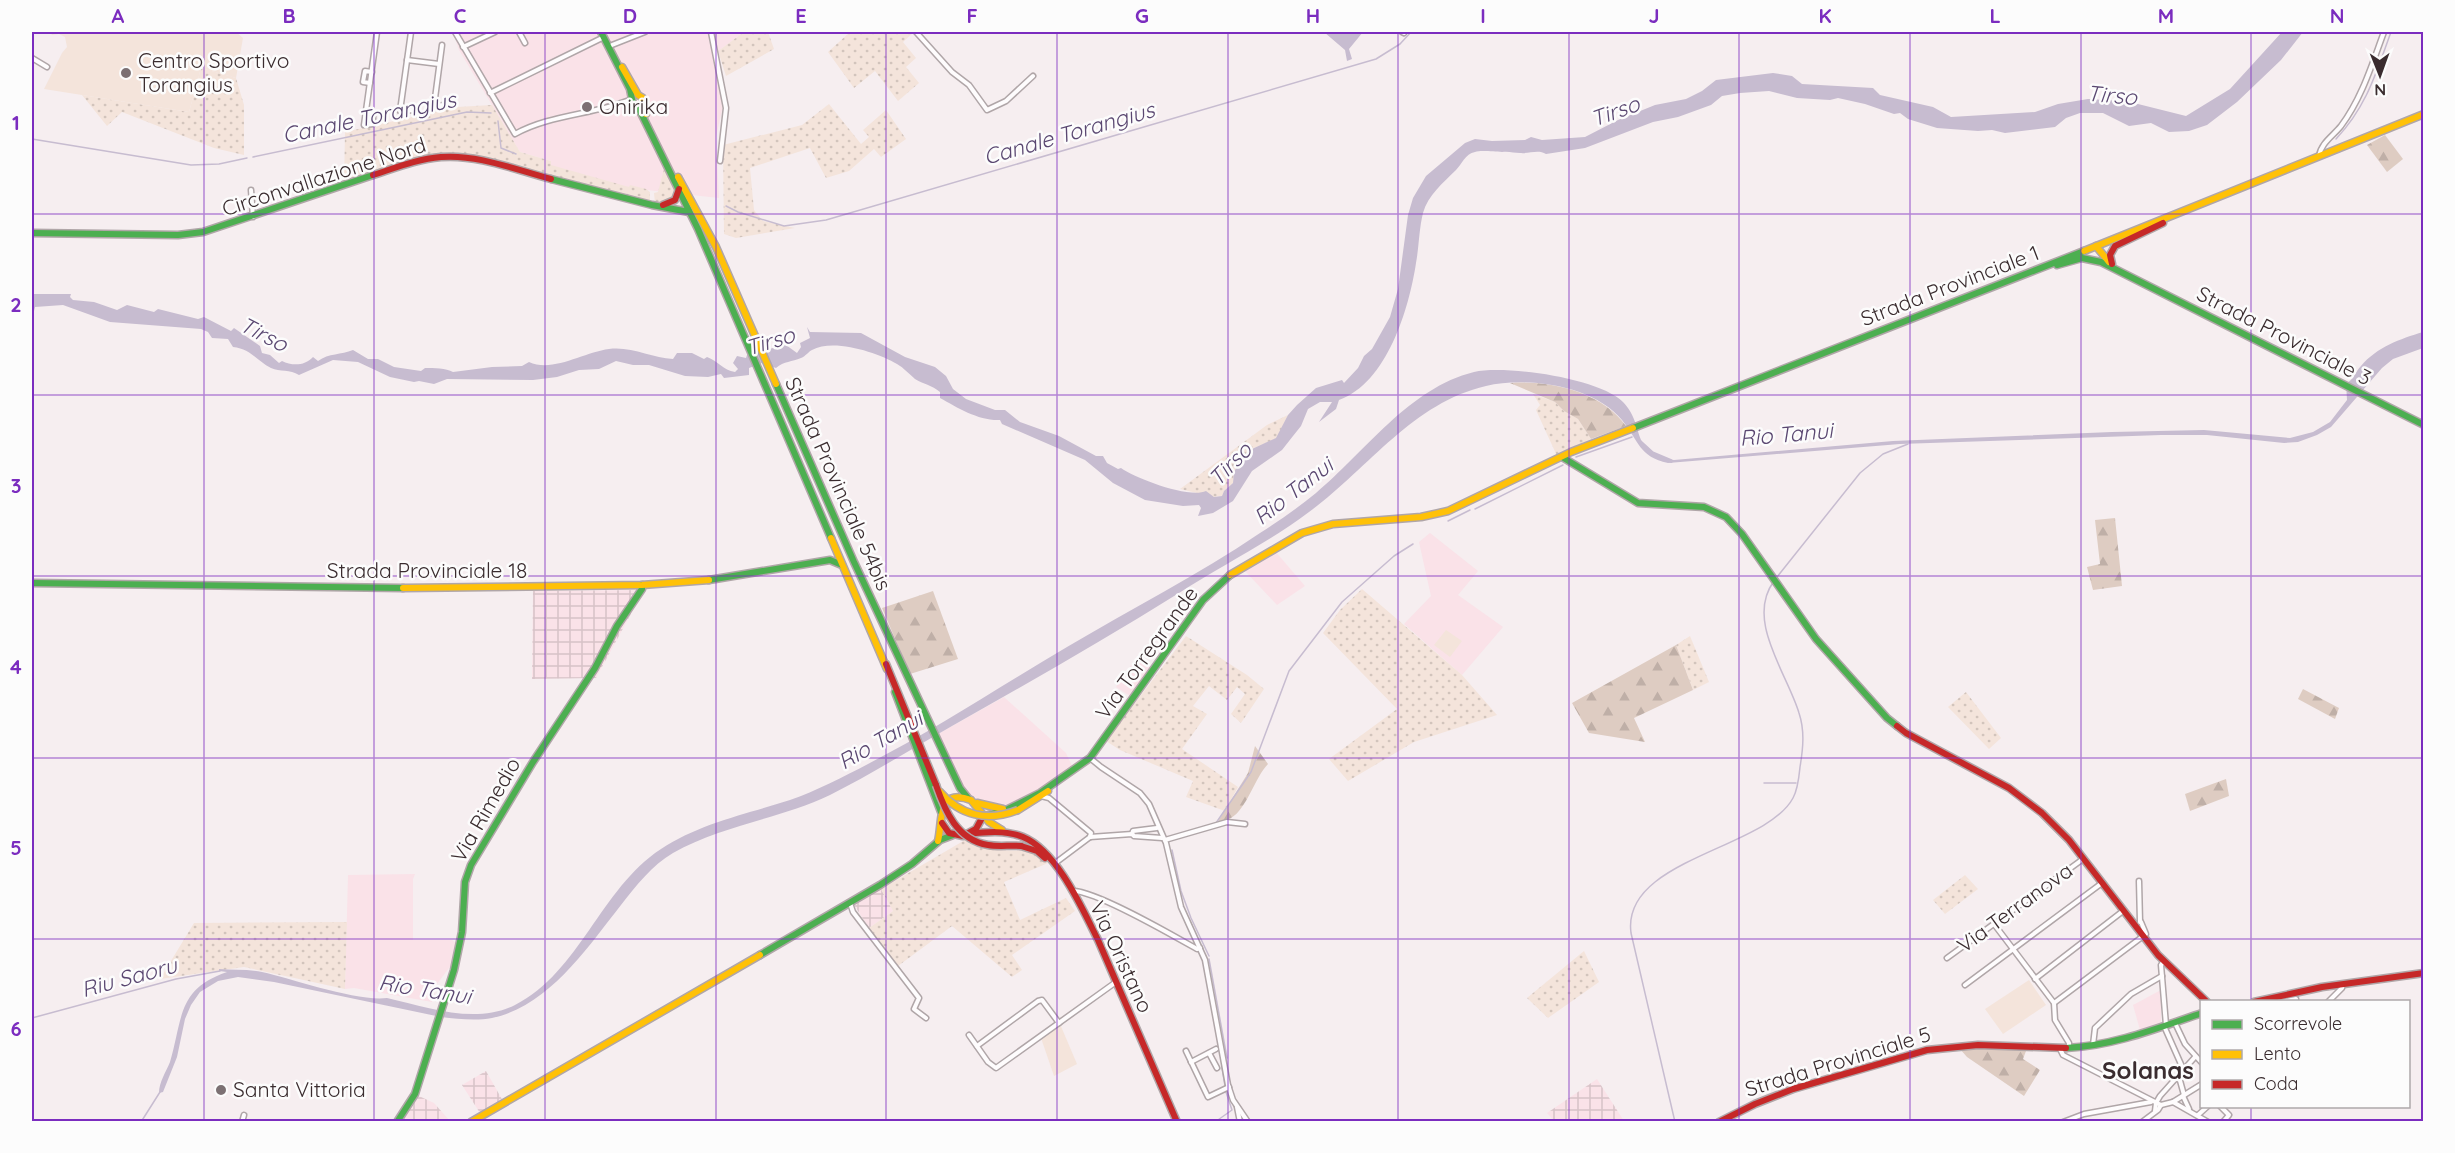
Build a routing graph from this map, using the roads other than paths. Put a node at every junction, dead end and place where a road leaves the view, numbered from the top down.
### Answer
1 (377, 32) edge
2 (411, 32) edge
3 (454, 32) edge
4 (495, 32) edge
5 (519, 32) edge
6 (645, 32) edge
7 (711, 32) edge
8 (916, 32) edge
9 (2384, 32) edge
10 (603, 33) edge
11 (525, 43) dead end
12 (442, 45) dead end
13 (612, 45) junction
14 (463, 47) junction
15 (32, 58) edge
16 (408, 60) junction
17 (440, 64) junction
18 (47, 67) dead end
19 (1033, 76) dead end
20 (490, 93) junction
21 (636, 101) junction
22 (445, 105) dead end
23 (415, 110) dead end
24 (366, 113) dead end
25 (2424, 114) edge
26 (2319, 156) junction
27 (720, 161) dead end
28 (678, 184) junction
29 (251, 190) dead end
30 (657, 206) junction
31 (690, 212) junction
32 (2174, 215) junction
33 (254, 217) junction
34 (701, 227) junction
35 (32, 233) edge
36 (2096, 246) junction
37 (2101, 262) junction
38 (2112, 264) junction
39 (2044, 267) junction
40 (2129, 275) junction
41 (2424, 423) edge
42 (1562, 457) junction
43 (1490, 492) joint
44 (834, 547) junction
45 (821, 561) junction
46 (843, 565) junction
47 (32, 583) edge
48 (630, 585) junction
49 (642, 585) junction
50 (633, 603) junction
51 (909, 722) junction
52 (1090, 758) junction
53 (1075, 771) junction
54 (936, 785) junction
55 (1040, 796) junction
56 (968, 798) junction
57 (977, 803) junction
58 (1015, 809) junction
59 (997, 812) junction
60 (941, 816) junction
61 (983, 816) junction
62 (1245, 824) dead end
63 (1157, 828) junction
64 (1004, 831) junction
65 (968, 834) junction
66 (1132, 834) junction
67 (953, 835) junction
68 (1090, 837) junction
69 (1163, 839) junction
70 (938, 842) junction
71 (2083, 858) junction
72 (1056, 867) junction
73 (2139, 881) dead end
74 (2102, 883) junction
75 (1072, 891) junction
76 (850, 903) junction
77 (2124, 911) junction
78 (1994, 924) junction
79 (2139, 924) junction
80 (2143, 936) junction
81 (1200, 948) junction
82 (2013, 949) junction
83 (1947, 958) dead end
84 (2164, 961) junction
85 (2424, 973) edge
86 (2162, 976) junction
87 (2035, 979) junction
88 (1116, 981) junction
89 (2343, 984) junction
90 (1965, 985) dead end
91 (2296, 999) dead end
92 (2205, 1000) edge
93 (2269, 1000) edge
94 (2291, 1000) edge
95 (2330, 1000) edge
96 (2054, 1003) junction
97 (2200, 1014) edge
98 (926, 1018) dead end
99 (2175, 1022) junction
100 (1059, 1023) junction
101 (2165, 1025) junction
102 (969, 1035) dead end
103 (977, 1046) junction
104 (2093, 1046) junction
105 (2071, 1048) junction
106 (1216, 1049) dead end
107 (2060, 1049) junction
108 (1186, 1051) dead end
109 (1209, 1053) junction
110 (2195, 1057) junction
111 (2073, 1061) junction
112 (2200, 1061) edge
113 (1191, 1062) junction
114 (1217, 1068) dead end
115 (2184, 1071) junction
116 (2179, 1077) junction
117 (2200, 1085) edge
118 (1229, 1087) junction
119 (2183, 1096) junction
120 (2171, 1102) junction
121 (2156, 1103) junction
122 (1237, 1107) junction
123 (2207, 1108) edge
124 (2221, 1108) edge
125 (2190, 1110) junction
126 (244, 1115) dead end
127 (2198, 1115) junction
128 (242, 1122) edge
129 (398, 1122) edge
130 (471, 1122) edge
131 (1177, 1122) edge
132 (1240, 1122) edge
133 (1248, 1122) edge
134 (1719, 1122) edge
135 (2063, 1122) edge
136 (2142, 1122) edge
137 (2208, 1122) edge
138 (2223, 1122) edge

1 - 24 street
2 - 16 street
3 - 14 street
4 - 14 street
5 - 11 street
6 - 13 street
7 - 27 street
8 - 19 street
9 - 26 street
10 - 13 main road
10 - 20 street
10 - 21 main road
12 - 17 street
13 - 21 main road
14 - 20 street
15 - 18 street
16 - 17 street
16 - 23 street
17 - 22 street
20 - 21 street
21 - 28 main road
25 - 26 main road, Strada Provinciale 1
26 - 32 main road, Strada Provinciale 1
28 - 30 main road
28 - 31 main road
28 - 34 main road, Strada Provinciale 54bis
29 - 33 street
30 - 31 main road, Circonvallazione Nord
30 - 33 main road, Circonvallazione Nord
31 - 34 main road
32 - 36 main road, Strada Provinciale 1
32 - 38 main road
33 - 35 main road, Circonvallazione Nord
34 - 44 main road
34 - 56 main road, Strada Provinciale 54bis
36 - 37 main road
36 - 38 main road
36 - 39 main road, Strada Provinciale 1
37 - 39 main road
37 - 40 main road
38 - 40 main road
39 - 42 main road, Strada Provinciale 1
40 - 41 main road, Strada Provinciale 3
42 - 43 main road, Strada Provinciale 1
42 - 71 main road
43 - 52 main road, Via Torregrande
44 - 45 main road
44 - 46 main road
45 - 46 main road, Strada Provinciale 18
45 - 49 main road, Strada Provinciale 18
46 - 51 main road
47 - 48 main road, Strada Provinciale 18
48 - 49 main road, Strada Provinciale 18
48 - 50 main road
49 - 50 main road, Via Rimedio
50 - 129 main road, Via Rimedio
51 - 54 main road
51 - 60 main road
52 - 53 main road, Via Torregrande
52 - 63 street
53 - 55 main road
53 - 58 main road, Via Torregrande
54 - 58 main road, bridge
54 - 72 main road, bridge
55 - 58 main road
55 - 68 street
56 - 57 main road
56 - 60 main road
57 - 58 main road
57 - 61 main road
58 - 59 main road, Via Torregrande
59 - 61 main road, Via Torregrande
59 - 64 main road
60 - 67 main road
60 - 70 main road
61 - 64 main road, Via Oristano
61 - 65 main road
62 - 69 street
63 - 66 street
63 - 69 street
64 - 65 main road, Via Oristano
64 - 72 main road, Via Oristano
65 - 67 main road
66 - 68 street
66 - 69 street
67 - 70 main road
68 - 72 street
69 - 81 street
70 - 76 main road
71 - 74 main road
71 - 78 street, Via Terranova
72 - 75 main road, Via Oristano
73 - 79 street
74 - 77 main road
74 - 82 street
75 - 81 street
75 - 88 main road, Via Oristano
76 - 98 street
76 - 130 main road
77 - 79 main road
77 - 87 street
78 - 82 street
78 - 83 street, Via Terranova
79 - 80 main road
80 - 84 main road
80 - 96 street
81 - 118 street
82 - 87 street
82 - 90 street
84 - 86 street
84 - 92 main road
85 - 89 main road
86 - 101 street
86 - 104 street
87 - 96 street
88 - 100 street
88 - 131 main road, Via Oristano
89 - 93 main road
89 - 95 street
91 - 94 street
96 - 105 street
97 - 99 main road, Strada Provinciale 5
99 - 101 main road, Strada Provinciale 5
99 - 110 street
100 - 103 street
100 - 103 street
101 - 104 main road, Strada Provinciale 5
101 - 115 street
102 - 103 street
104 - 105 main road, Strada Provinciale 5
105 - 107 main road, Strada Provinciale 5
105 - 111 street
106 - 109 street
107 - 111 street
107 - 134 main road, Strada Provinciale 5
108 - 113 street
109 - 113 street
109 - 114 street
110 - 112 street
110 - 115 street
111 - 121 street
113 - 118 street
115 - 116 street
116 - 119 street
116 - 121 street
117 - 119 street
118 - 122 street
119 - 120 street
119 - 125 street
120 - 121 street
120 - 125 street
121 - 135 street
121 - 136 street
122 - 132 street
122 - 133 street
123 - 127 street
124 - 138 street
125 - 127 street
126 - 128 street
127 - 137 street

